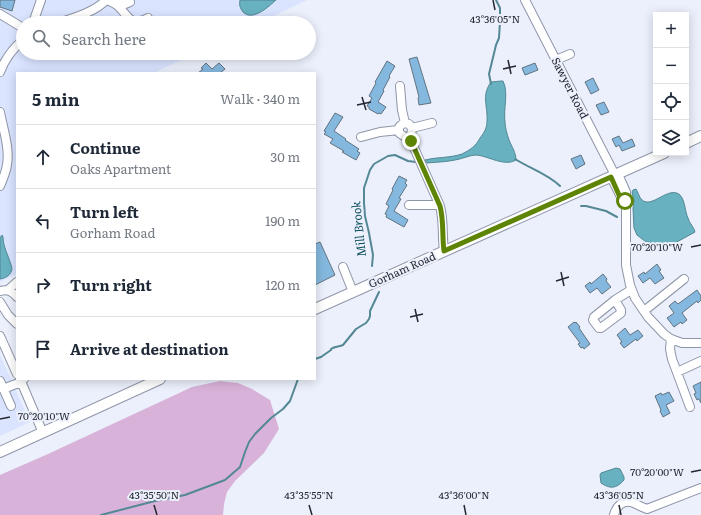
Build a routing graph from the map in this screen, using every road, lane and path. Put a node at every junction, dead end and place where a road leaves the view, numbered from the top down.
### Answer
1 (41, 0) edge
2 (525, 0) edge
3 (109, 1) edge
4 (130, 2) dead end
5 (1, 16) edge
6 (35, 16) edge
7 (77, 16) edge
8 (126, 16) edge
9 (16, 24) edge
10 (16, 47) edge
11 (570, 54) dead end
12 (2, 59) edge
13 (556, 60) junction
14 (0, 72) edge
15 (400, 86) dead end
16 (0, 112) edge
17 (432, 123) dead end
18 (408, 125) junction
19 (399, 130) junction
20 (701, 136) edge
21 (361, 137) dead end
22 (411, 141) junction
23 (689, 142) edge
24 (657, 156) edge
25 (615, 175) junction
26 (0, 186) edge
27 (409, 205) dead end
28 (439, 205) junction
29 (444, 251) junction
30 (343, 267) dead end
31 (684, 279) dead end
32 (16, 283) edge
33 (631, 290) junction
34 (4, 291) edge
35 (353, 292) junction
36 (16, 296) edge
37 (614, 300) dead end
38 (0, 302) edge
39 (316, 309) edge
40 (644, 311) junction
41 (16, 323) edge
42 (0, 336) edge
43 (671, 339) junction
44 (701, 344) edge
45 (701, 361) edge
46 (16, 372) edge
47 (677, 372) junction
48 (22, 380) edge
49 (158, 380) edge
50 (0, 381) edge
51 (3, 389) junction
52 (11, 406) dead end
53 (690, 407) dead end
54 (43, 433) junction
55 (0, 452) edge
56 (701, 488) edge
57 (645, 512) edge
58 (614, 515) edge

1 - 6 street
2 - 13 street, Sawyer Road
3 - 4 street
3 - 7 street
3 - 8 street
5 - 9 street
10 - 12 street
11 - 13 street
12 - 14 street
13 - 25 street, Sawyer Road
15 - 18 street
16 - 26 street
17 - 18 street
18 - 19 street
18 - 22 street
19 - 21 street
19 - 22 street
20 - 23 main road
22 - 28 street
24 - 25 main road, Gorham Road
25 - 29 main road, Gorham Road
25 - 33 street, Sawyer Road
27 - 28 street
28 - 29 street
29 - 35 main road, Gorham Road
30 - 35 street
31 - 40 street
32 - 34 street
33 - 37 street
33 - 40 street
34 - 36 street
35 - 39 main road, Gorham Road
38 - 41 street
40 - 43 street
42 - 46 street
43 - 44 street
43 - 47 street
45 - 47 street
47 - 53 street
48 - 51 street
48 - 54 street
49 - 54 main road
50 - 51 street
51 - 52 street
54 - 55 main road
56 - 57 street
57 - 58 street

